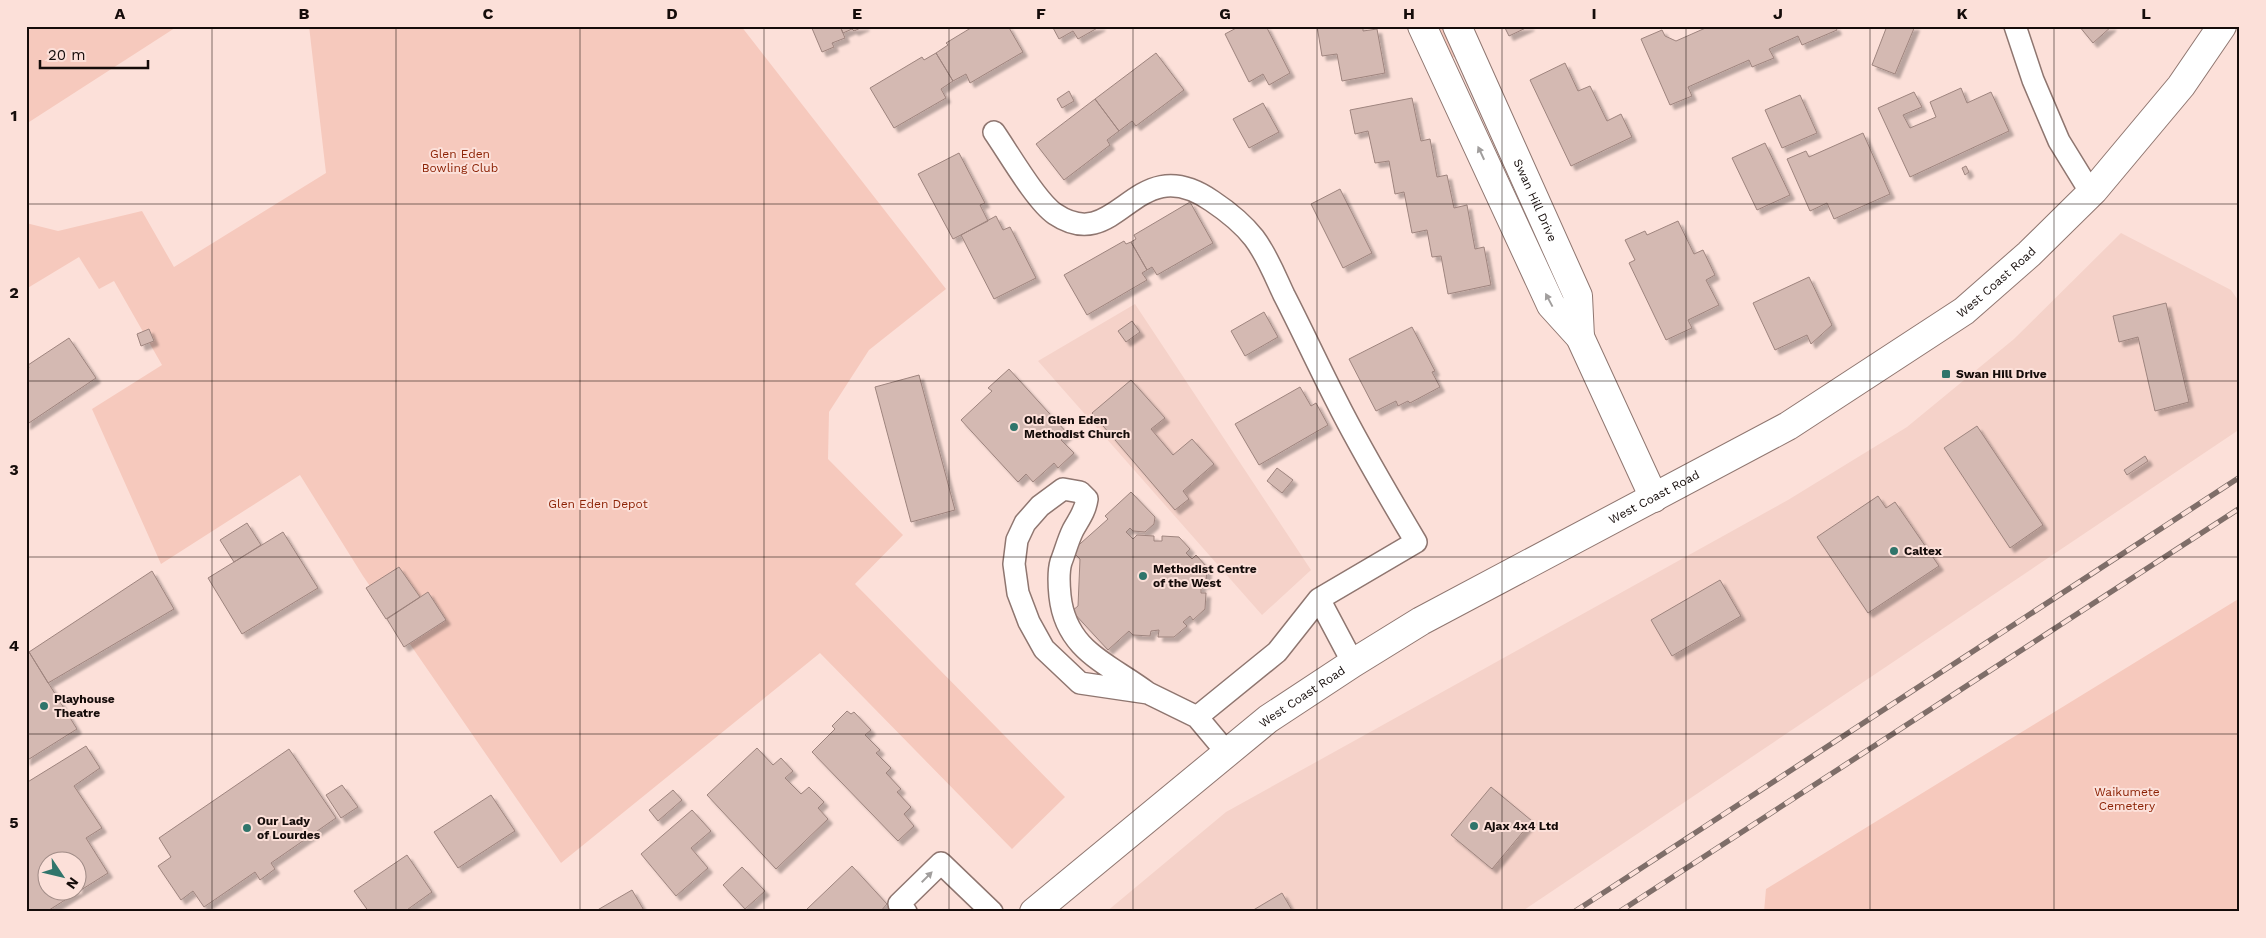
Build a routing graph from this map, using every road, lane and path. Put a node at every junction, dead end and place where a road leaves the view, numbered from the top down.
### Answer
1 (1422, 26) edge
2 (1457, 26) edge
3 (2014, 26) edge
4 (2222, 26) edge
5 (1475, 67) junction
6 (1447, 80) junction
7 (994, 132) dead end
8 (2091, 193) junction
9 (1580, 337) junction
10 (1654, 498) junction
11 (1319, 599) junction
12 (1353, 663) junction
13 (1148, 693) junction
14 (1197, 717) junction
15 (1228, 754) junction
16 (906, 912) edge
17 (992, 912) edge
18 (1034, 912) edge

1 - 6 main road, Swan Hill Drive
2 - 5 main road, Swan Hill Drive
3 - 8 lane
4 - 8 main road, West Coast Road
5 - 6 main road
5 - 9 main road, Swan Hill Drive
9 -> 6 main road, Swan Hill Drive
7 - 11 lane
8 - 10 main road, West Coast Road
9 - 10 main road, Swan Hill Drive
10 - 12 main road, West Coast Road
11 - 12 lane
11 - 14 lane
12 - 15 main road, West Coast Road
13 - 13 lane
13 - 14 lane
14 - 15 lane
15 - 18 main road, West Coast Road
16 -> 17 lane

